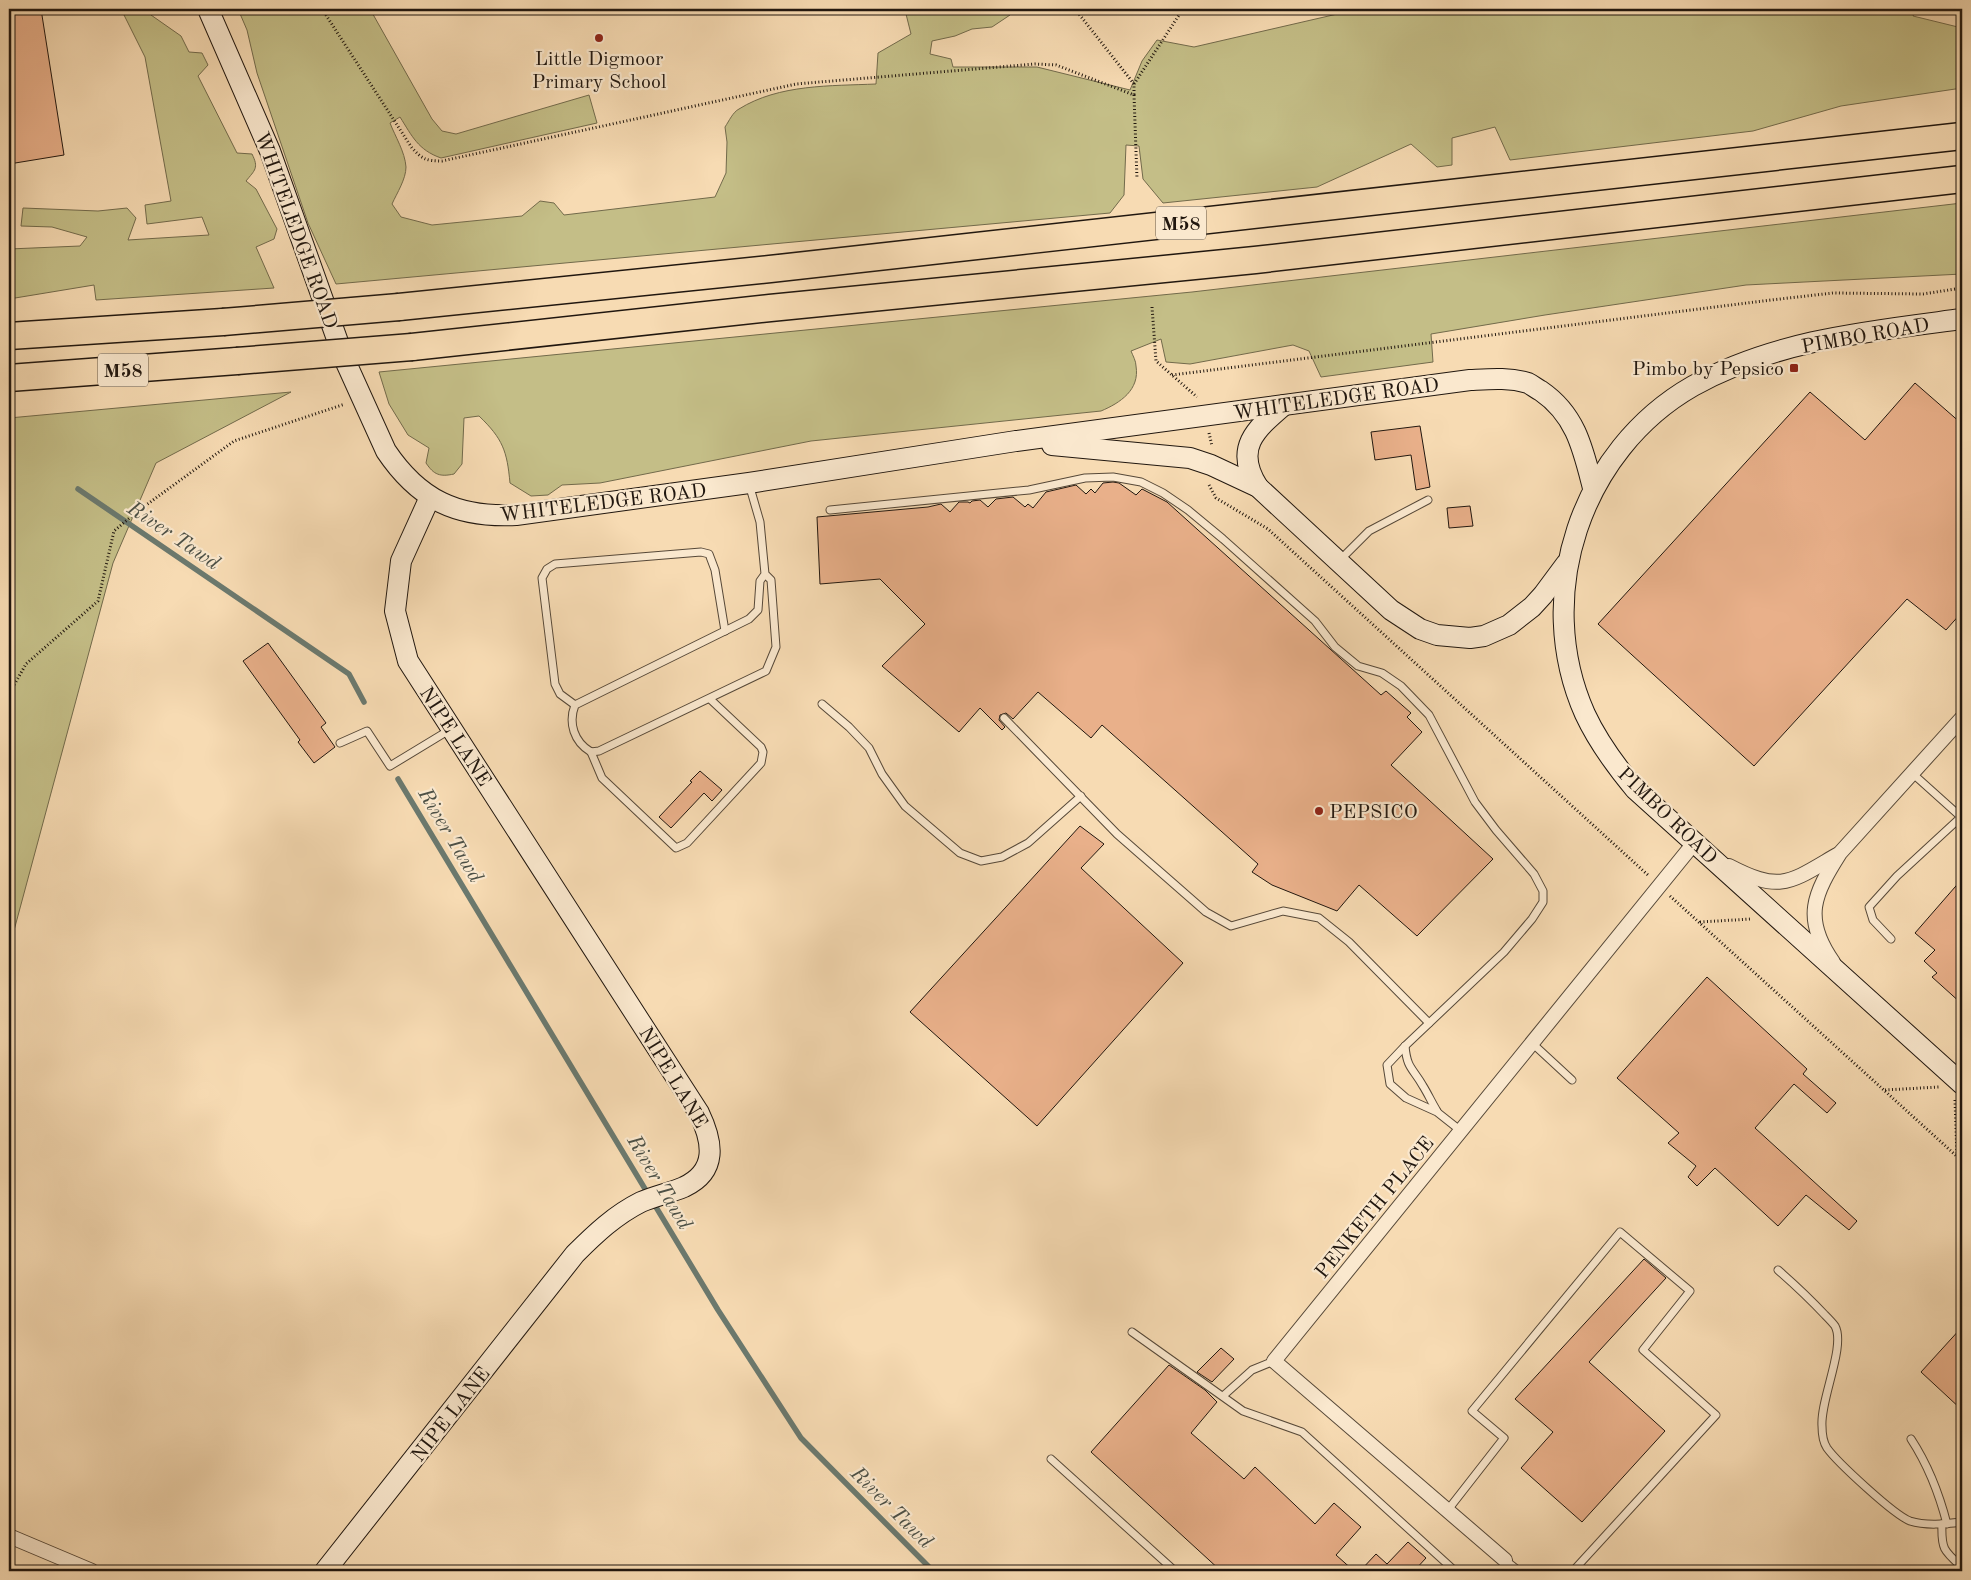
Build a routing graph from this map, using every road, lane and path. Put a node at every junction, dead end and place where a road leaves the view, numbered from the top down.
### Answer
1 (208, 9) edge
2 (322, 9) edge
3 (1075, 9) edge
4 (1183, 9) edge
5 (1134, 84) junction
6 (1134, 96) junction
7 (1962, 136) edge
8 (1137, 179) dead end
9 (1962, 179) edge
10 (1962, 288) edge
11 (1152, 306) dead end
12 (1962, 319) edge
13 (9, 336) edge
14 (1172, 375) junction
15 (9, 378) edge
16 (361, 399) junction
17 (1202, 401) dead end
18 (1284, 405) junction
19 (1016, 441) junction
20 (749, 483) junction
21 (1209, 486) dead end
22 (1258, 487) junction
23 (1594, 488) junction
24 (430, 498) junction
25 (1428, 500) dead end
26 (830, 510) dead end
27 (1568, 560) junction
28 (1339, 561) junction
29 (765, 574) junction
30 (725, 630) junction
31 (9, 694) edge
32 (710, 699) junction
33 (822, 704) dead end
34 (574, 705) junction
35 (1004, 718) dead end
36 (1962, 718) edge
37 (451, 729) junction
38 (340, 743) dead end
39 (591, 752) junction
40 (1912, 773) junction
41 (1081, 796) junction
42 (1702, 848) junction
43 (1840, 853) junction
44 (1660, 886) junction
45 (1773, 912) junction
46 (1699, 922) junction
47 (1891, 939) dead end
48 (1851, 984) junction
49 (1429, 1023) junction
50 (1532, 1043) junction
51 (1405, 1046) junction
52 (1572, 1080) dead end
53 (1954, 1089) edge
54 (1885, 1090) junction
55 (1437, 1112) junction
56 (1461, 1131) junction
57 (1957, 1156) junction
58 (1962, 1161) edge
59 (1778, 1270) dead end
60 (1132, 1332) dead end
61 (1274, 1361) junction
62 (1223, 1396) junction
63 (1910, 1439) dead end
64 (1051, 1459) dead end
65 (1447, 1511) junction
66 (1962, 1522) edge
67 (1944, 1524) junction
68 (9, 1536) edge
69 (1505, 1560) joint
70 (1962, 1567) edge
71 (92, 1571) edge
72 (325, 1571) edge
73 (1174, 1571) edge
74 (1455, 1571) edge
75 (1519, 1571) edge
76 (1573, 1571) edge

1 - 16 street, WHITELEDGE ROAD
2 - 6 path
3 - 5 path
4 - 5 path
5 - 6 path
6 - 8 path
7 - 13 highway, M58, bridge
9 - 15 highway, M58, bridge
10 - 14 path
11 - 14 path
12 - 23 street, PIMBO ROAD
14 - 17 path
16 - 24 street, WHITELEDGE ROAD
16 - 31 path
18 - 19 street, WHITELEDGE ROAD
18 - 22 street
18 - 23 street, WHITELEDGE ROAD
19 - 20 street, WHITELEDGE ROAD
19 - 22 street, WHITELEDGE ROAD
20 - 24 street, WHITELEDGE ROAD
20 - 29 lane
21 - 44 path
22 - 28 street, WHITELEDGE ROAD
23 - 27 street, PIMBO ROAD
24 - 37 street, NIPE LANE
25 - 28 lane
26 - 49 lane
27 - 28 street, WHITELEDGE ROAD
27 - 42 street, PIMBO ROAD
29 - 30 lane
29 - 32 lane
30 - 34 lane
30 - 34 lane
32 - 39 lane
32 - 39 lane
33 - 41 lane
34 - 39 lane
35 - 41 lane
36 - 40 street
37 - 38 lane
37 - 72 street, NIPE LANE
40 - 43 street
40 - 47 lane
41 - 49 lane
42 - 43 street
42 - 44 street, PENKETH PLACE
42 - 45 street, PIMBO ROAD
43 - 48 street
44 - 46 path
44 - 50 street, PENKETH PLACE
45 - 46 path
45 - 48 street, PIMBO ROAD
46 - 54 path
48 - 53 street, PIMBO ROAD
49 - 51 lane
50 - 52 lane
50 - 56 street, PENKETH PLACE
51 - 55 lane
51 - 55 lane
53 - 54 path
53 - 57 path
54 - 57 path
55 - 56 lane
56 - 61 street, PENKETH PLACE
57 - 58 path
59 - 67 lane
60 - 62 lane
61 - 62 lane
61 - 65 street
62 - 74 lane
63 - 67 lane
64 - 73 lane
65 - 69 street
65 - 76 lane
66 - 67 lane
67 - 70 lane
68 - 71 street
69 - 75 lane

